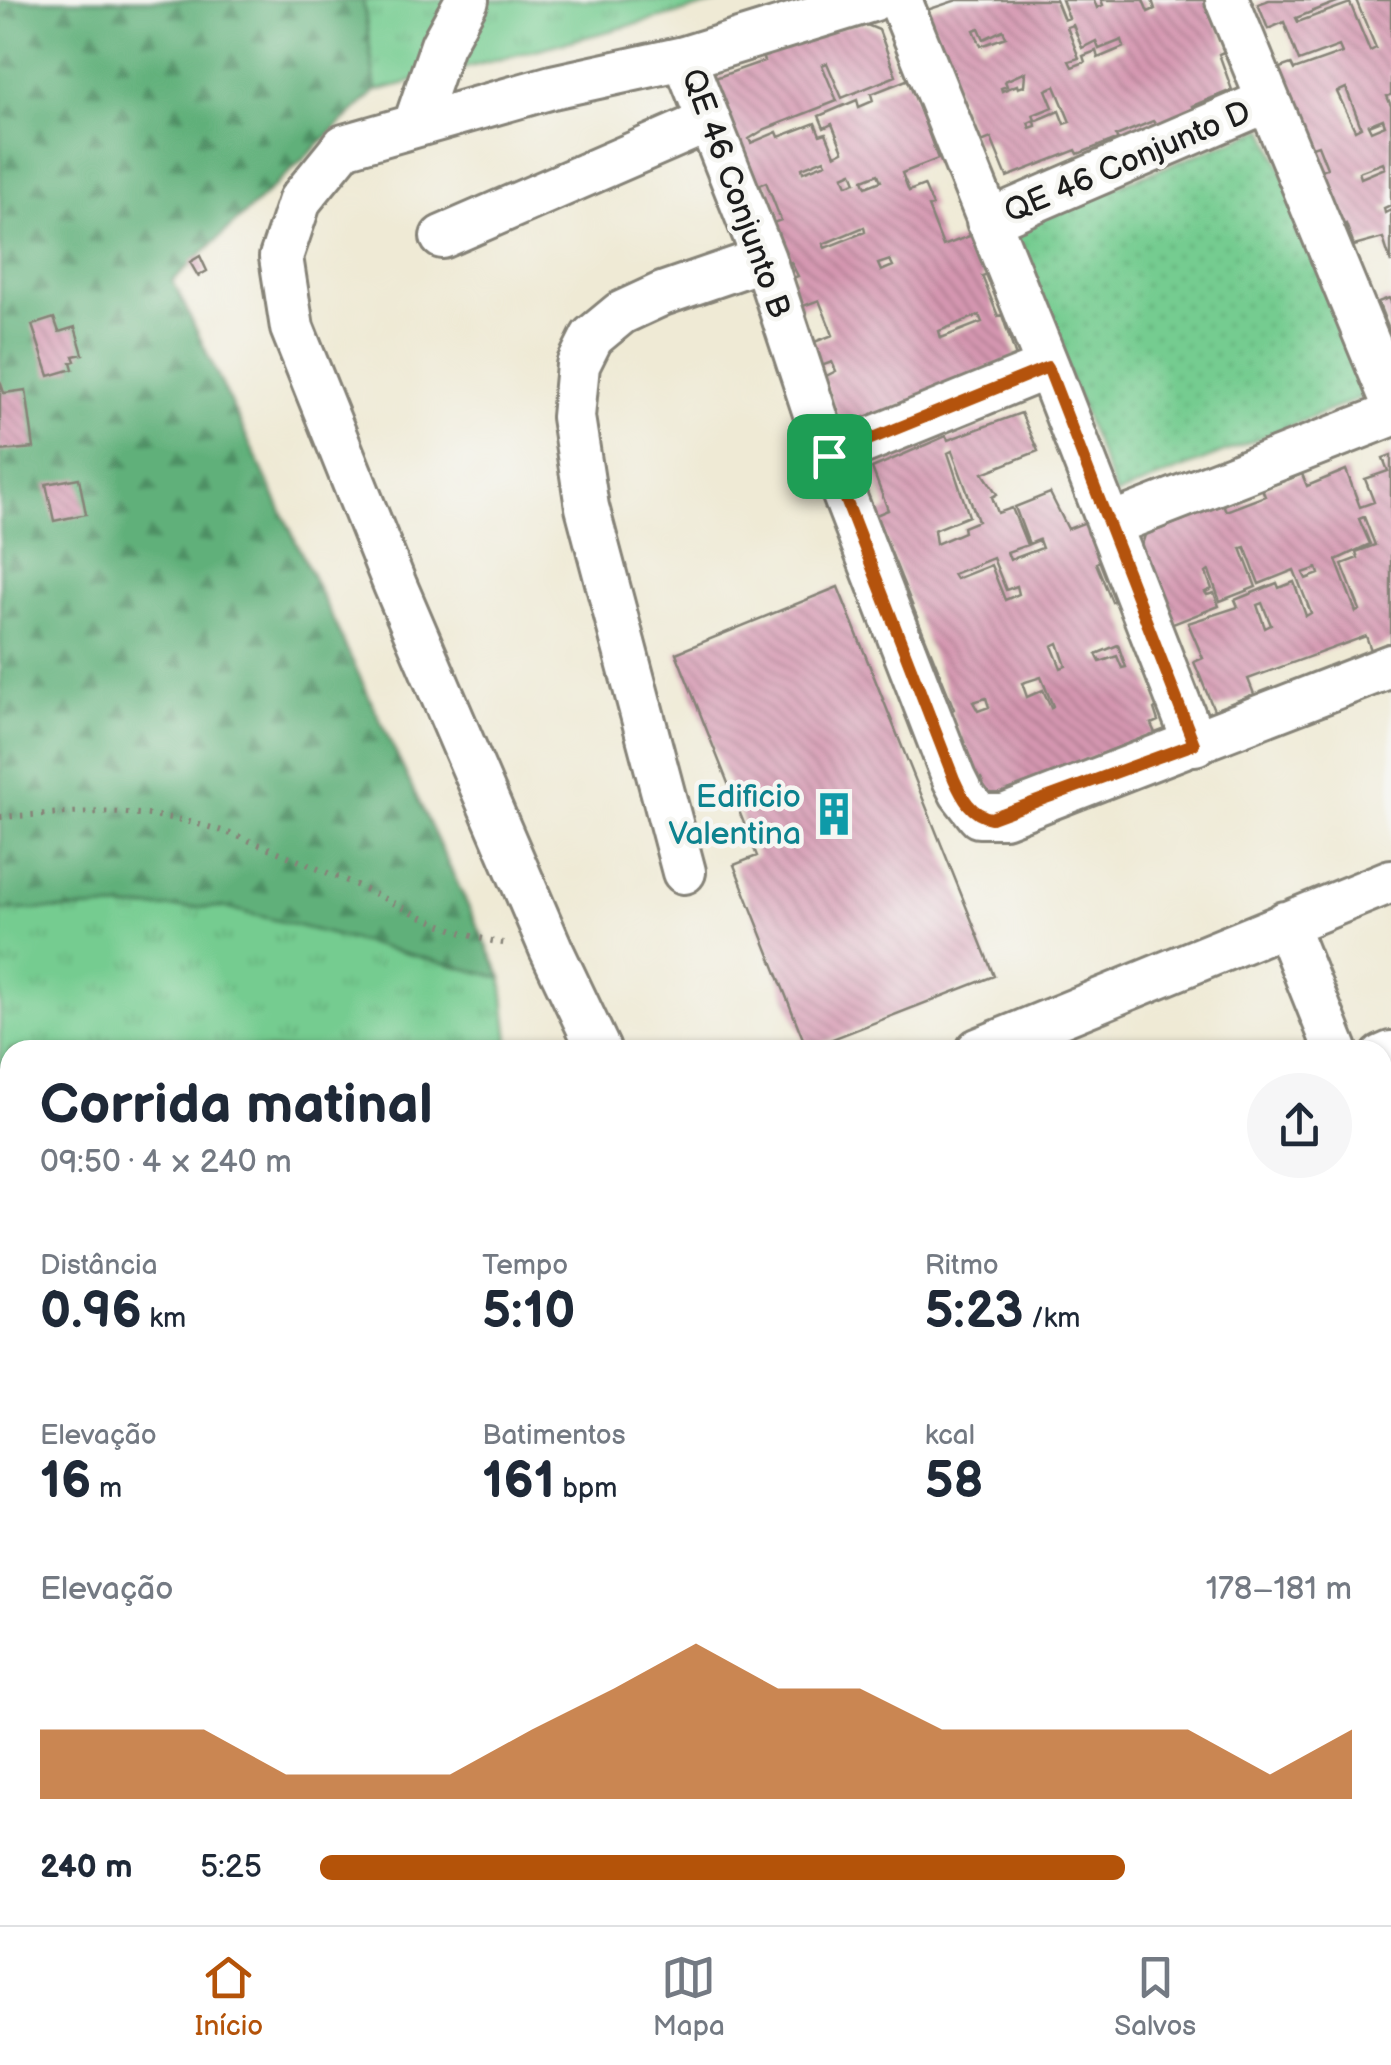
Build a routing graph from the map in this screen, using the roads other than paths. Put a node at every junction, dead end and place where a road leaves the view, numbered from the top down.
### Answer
1 (466, 0) edge
2 (872, 0) edge
3 (900, 0) edge
4 (1227, 0) edge
5 (684, 58) junction
6 (1267, 101) junction
7 (709, 121) junction
8 (414, 124) junction
9 (988, 220) junction
10 (442, 236) dead end
11 (764, 259) junction
12 (1048, 367) junction
13 (1391, 398) edge
14 (1391, 415) edge
15 (829, 456) junction
16 (1109, 525) junction
17 (1391, 666) edge
18 (1194, 744) junction
19 (684, 872) dead end
20 (1391, 881) edge
21 (1284, 923) junction
22 (590, 1040) edge
23 (1002, 1040) edge
24 (1332, 1040) edge

1 - 8 street
2 - 5 street, QE 46 Conjunto B
3 - 9 street
4 - 6 street
5 - 7 street, QE 46 Conjunto B
5 - 8 street
6 - 9 street, QE 46 Conjunto D
6 - 13 street
7 - 10 street
7 - 11 street, QE 46 Conjunto B
8 - 22 street
9 - 12 street
11 - 15 street, QE 46 Conjunto B
11 - 19 street
12 - 15 street
12 - 16 street
14 - 16 street
15 - 18 street, QE 46 Conjunto B
16 - 18 street
17 - 18 street
20 - 21 street
21 - 23 street
21 - 24 street

